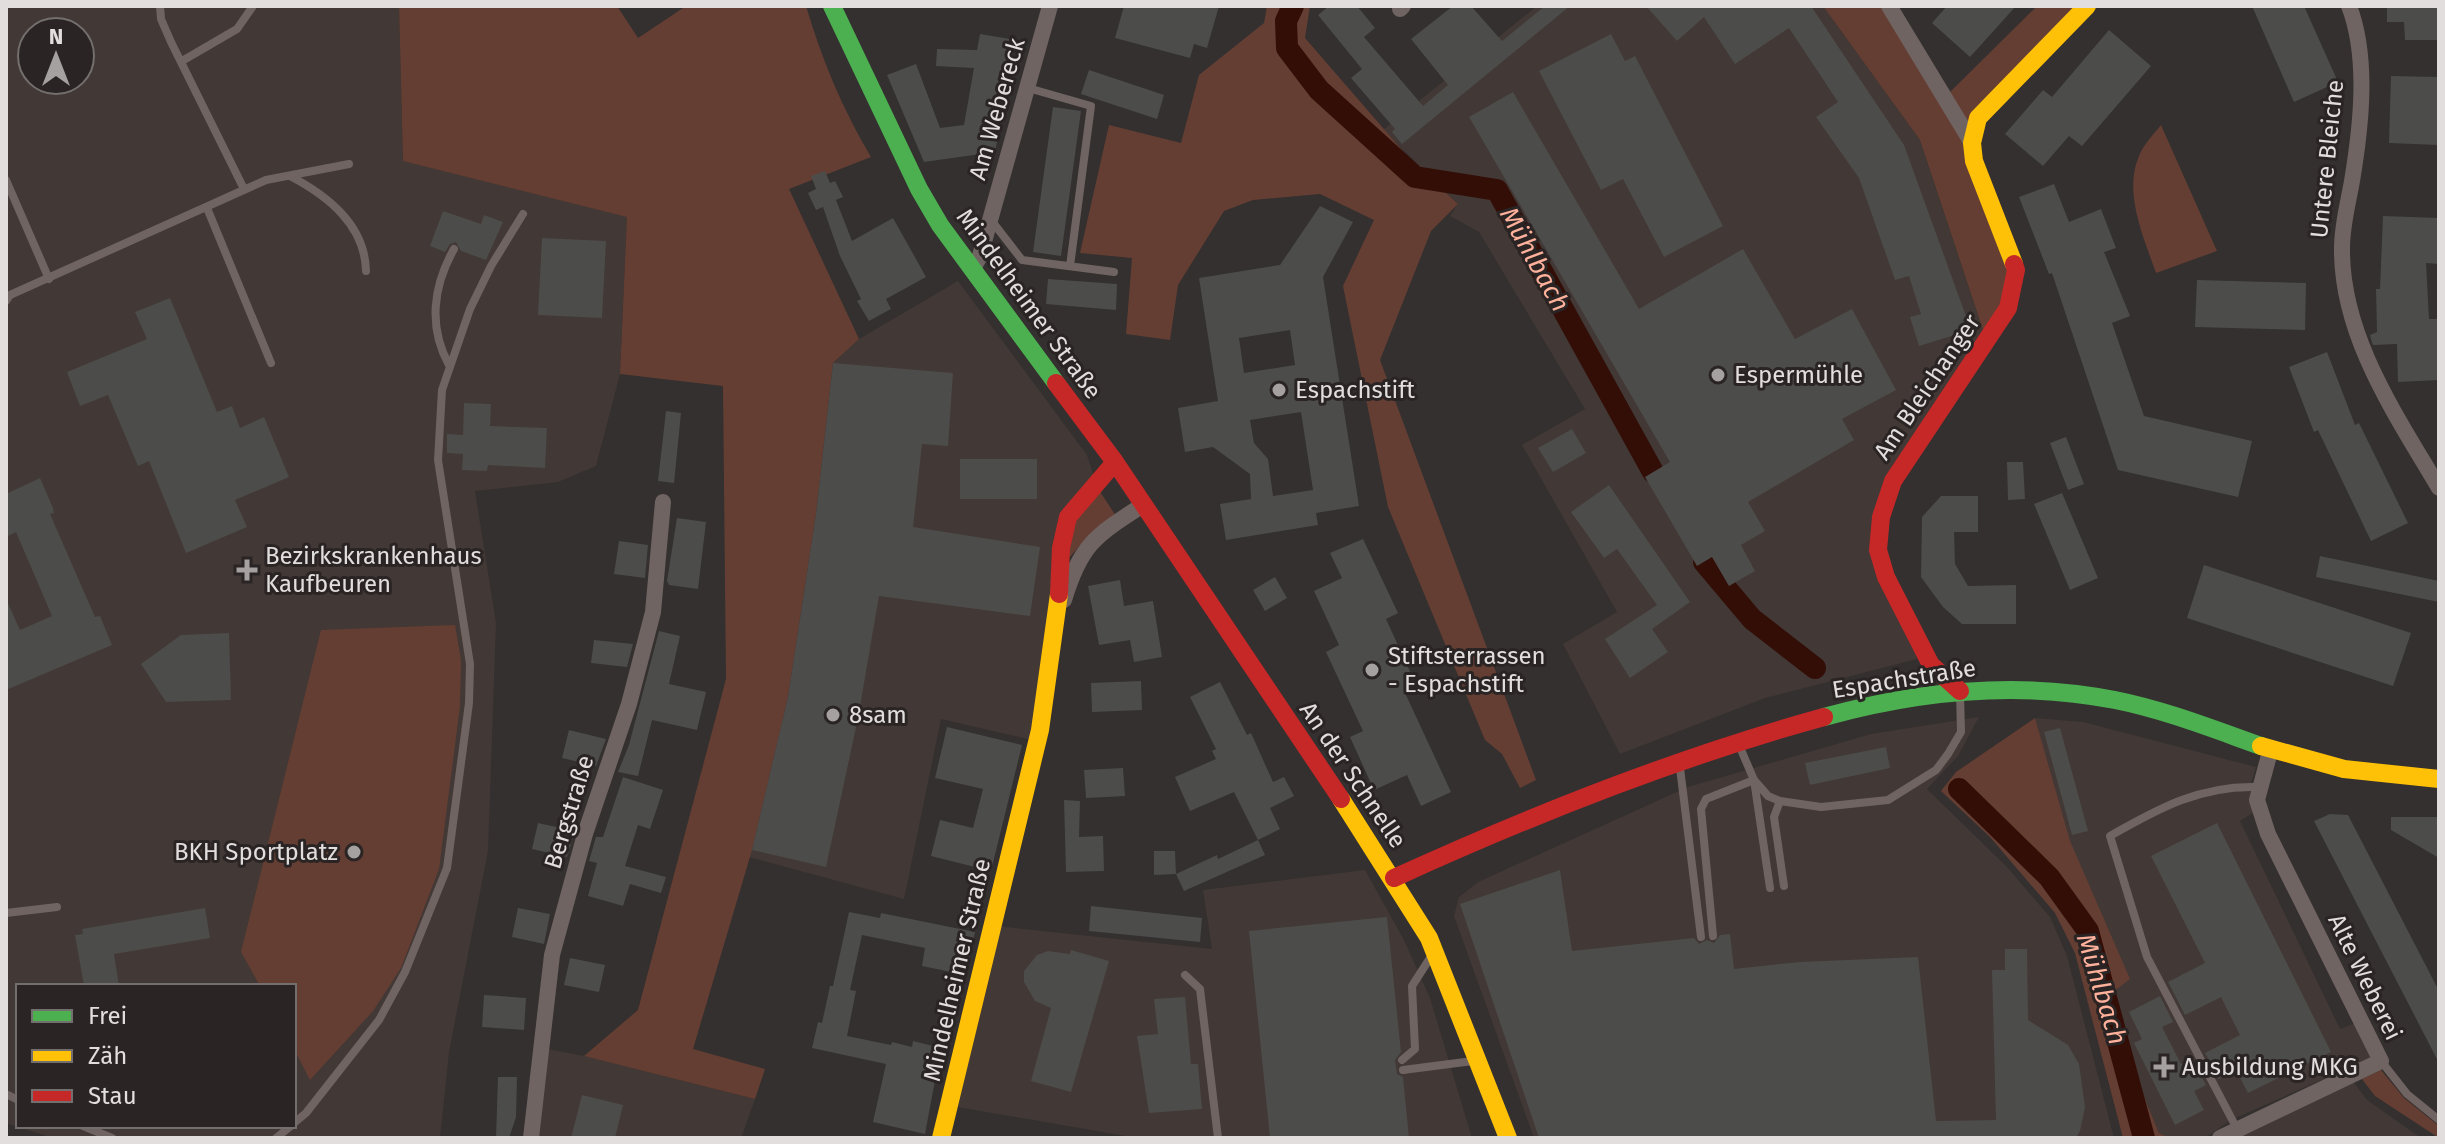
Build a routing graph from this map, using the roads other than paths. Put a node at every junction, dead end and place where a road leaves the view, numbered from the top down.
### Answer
1 (160, 6) edge
2 (253, 6) edge
3 (832, 6) edge
4 (1050, 6) edge
5 (1889, 6) edge
6 (2087, 6) edge
7 (2349, 6) edge
8 (182, 61) junction
9 (1027, 87) junction
10 (1972, 143) junction
11 (349, 164) dead end
12 (290, 175) junction
13 (6, 180) edge
14 (244, 189) junction
15 (207, 208) junction
16 (523, 214) dead end
17 (990, 220) junction
18 (454, 249) dead end
19 (1070, 266) junction
20 (972, 270) junction
21 (366, 271) dead end
22 (1114, 272) dead end
23 (49, 279) junction
24 (6, 301) edge
25 (271, 363) dead end
26 (449, 365) junction
27 (1115, 462) junction
28 (2439, 488) edge
29 (663, 502) dead end
30 (1143, 505) junction
31 (1057, 624) junction
32 (1960, 691) junction
33 (1737, 740) junction
34 (2271, 748) junction
35 (1678, 763) junction
36 (2439, 779) edge
37 (1754, 780) junction
38 (2258, 787) junction
39 (1780, 801) junction
40 (1394, 878) junction
41 (1784, 886) dead end
42 (1770, 888) dead end
43 (57, 907) dead end
44 (6, 913) edge
45 (1713, 936) dead end
46 (1701, 937) dead end
47 (1434, 951) junction
48 (1185, 975) dead end
49 (1477, 1061) junction
50 (2381, 1061) junction
51 (296, 1120) edge
52 (2439, 1120) edge
53 (2236, 1127) junction
54 (88, 1128) edge
55 (112, 1138) edge
56 (531, 1138) edge
57 (941, 1138) edge
58 (1218, 1138) edge
59 (1508, 1138) edge
60 (2220, 1138) edge

1 - 8 lane
2 - 8 lane
3 - 20 street, Mindelheimer Straße
4 - 9 street, Am Webereck
5 - 10 street, Am Bleichanger
6 - 10 street
7 - 28 street, Untere Bleiche
8 - 14 lane
9 - 17 street, Am Webereck
9 - 19 lane
10 - 32 street, Am Bleichanger
11 - 12 lane
12 - 14 lane
12 - 21 lane
13 - 23 lane
14 - 15 lane
15 - 23 lane
15 - 25 lane
16 - 26 lane
17 - 19 lane
17 - 20 street, Am Webereck
18 - 26 lane
19 - 22 lane
20 - 27 street, Mindelheimer Straße
23 - 24 lane
26 - 51 lane
27 - 30 street, An der Schnelle
27 - 31 street, Mindelheimer Straße
29 - 56 street, Bergstraße
30 - 31 street, Mindelheimer Straße
30 - 40 street, An der Schnelle
31 - 57 street, Mindelheimer Straße
32 - 33 street, Espachstraße
32 - 34 street, Espachstraße
32 - 39 lane
33 - 35 street, Espachstraße
33 - 37 lane
34 - 36 street, Espachstraße
34 - 38 street, Alte Weberei
35 - 40 street, Espachstraße
35 - 46 lane
37 - 39 lane
37 - 42 lane
37 - 45 lane
38 - 50 street, Alte Weberei
38 - 53 lane
39 - 41 lane
40 - 47 street, An der Schnelle
43 - 44 lane
47 - 49 street, An der Schnelle
47 - 49 lane
48 - 58 lane
49 - 59 street, An der Schnelle
50 - 52 lane
50 - 53 street, Alte Weberei
53 - 60 street, Alte Weberei
54 - 55 lane

